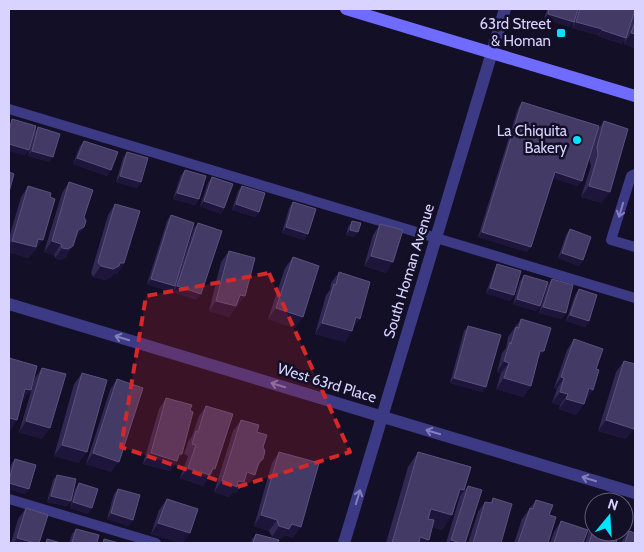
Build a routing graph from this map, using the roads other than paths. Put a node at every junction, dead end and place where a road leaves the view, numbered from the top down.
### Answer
1 (346, 9) edge
2 (505, 9) edge
3 (492, 53) junction
4 (635, 96) edge
5 (9, 109) edge
6 (635, 174) edge
7 (436, 238) junction
8 (635, 247) edge
9 (635, 298) edge
10 (9, 304) edge
11 (383, 416) junction
12 (635, 494) edge
13 (9, 499) edge
14 (156, 543) edge
15 (344, 543) edge

1 - 3 main road
2 - 3 street, South Homan Avenue
3 - 4 main road
3 - 7 street, South Homan Avenue
5 - 7 lane
6 -> 8 lane
7 - 9 lane
7 - 11 street, South Homan Avenue
11 -> 10 street, West 63rd Place
12 -> 11 street, West 63rd Place
15 -> 11 street, South Homan Avenue
13 - 14 lane

